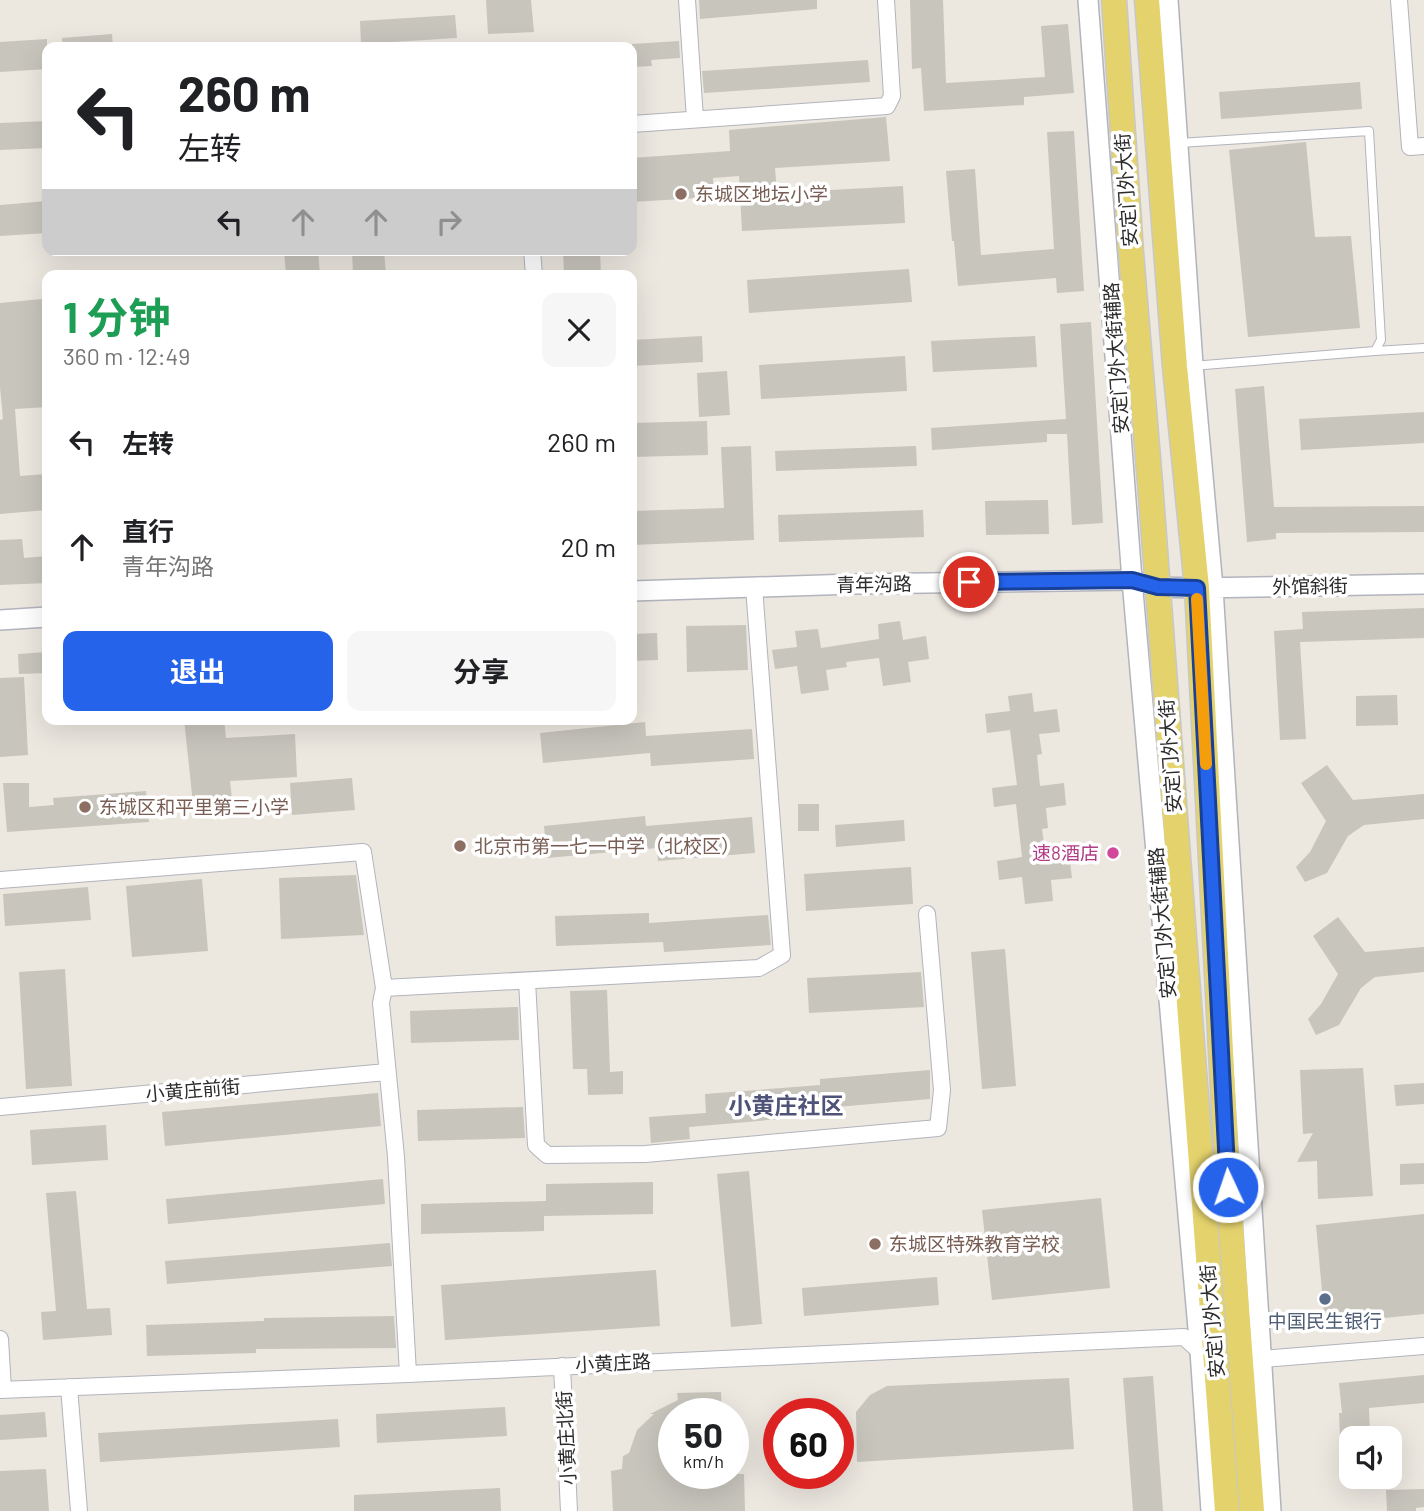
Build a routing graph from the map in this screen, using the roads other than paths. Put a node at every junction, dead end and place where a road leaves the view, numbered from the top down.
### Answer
1 (687, 0) edge
2 (886, 0) edge
3 (1088, 0) edge
4 (1114, 0) edge
5 (1147, 0) edge
6 (1168, 0) edge
7 (1399, 0) edge
8 (695, 119) junction
9 (637, 124) edge
10 (1168, 144) junction
11 (1424, 146) edge
12 (1424, 348) edge
13 (1375, 351) junction
14 (1184, 366) junction
15 (1147, 438) junction
16 (1125, 469) junction
17 (1132, 580) junction
18 (1424, 584) edge
19 (754, 587) junction
20 (1158, 587) junction
21 (1205, 588) junction
22 (637, 591) edge
23 (42, 617) edge
24 (0, 620) edge
25 (0, 880) edge
26 (927, 914) dead end
27 (527, 981) junction
28 (384, 988) junction
29 (387, 1072) junction
30 (0, 1107) edge
31 (0, 1339) edge
32 (1424, 1346) edge
33 (1208, 1358) junction
34 (1251, 1360) junction
35 (562, 1366) junction
36 (408, 1374) junction
37 (69, 1387) junction
38 (1, 1390) edge
39 (79, 1511) edge
40 (569, 1511) edge
41 (1211, 1511) edge
42 (1227, 1511) edge
43 (1252, 1511) edge
44 (1271, 1511) edge

1 - 8 street
2 - 8 street
3 - 16 street, 安定门外大街辅路
4 - 15 main road, 安定门外大街
5 - 10 main road, 安定门外大街
6 - 10 street
7 - 11 street
8 - 9 street
10 - 13 lane
10 - 14 main road, 安定门外大街
12 - 13 lane
13 - 14 lane
14 - 21 main road, 安定门外大街
15 - 16 street
15 - 20 main road, 安定门外大街
16 - 17 street, 安定门外大街辅路
17 - 19 street, 青年沟路
17 - 20 street, 青年沟路
17 - 33 street, 安定门外大街辅路
18 - 21 street, 外馆斜街
19 - 22 street, 青年沟路
19 - 27 street
20 - 21 street, 外馆斜街
20 - 33 main road, 安定门外大街
21 - 34 main road, 安定门外大街
23 - 24 street
25 - 28 street
26 - 27 street
27 - 28 street
28 - 29 street
29 - 30 street, 小黄庄前街
29 - 36 street
31 - 38 street
32 - 34 street
33 - 35 street, 小黄庄路
33 - 41 street, 安定门外大街辅路
33 - 42 main road, 安定门外大街
34 - 43 main road, 安定门外大街
34 - 44 street
35 - 36 street, 小黄庄路
35 - 40 street, 小黄庄北街
36 - 37 street, 小黄庄路
37 - 38 street, 小黄庄路
37 - 39 street

